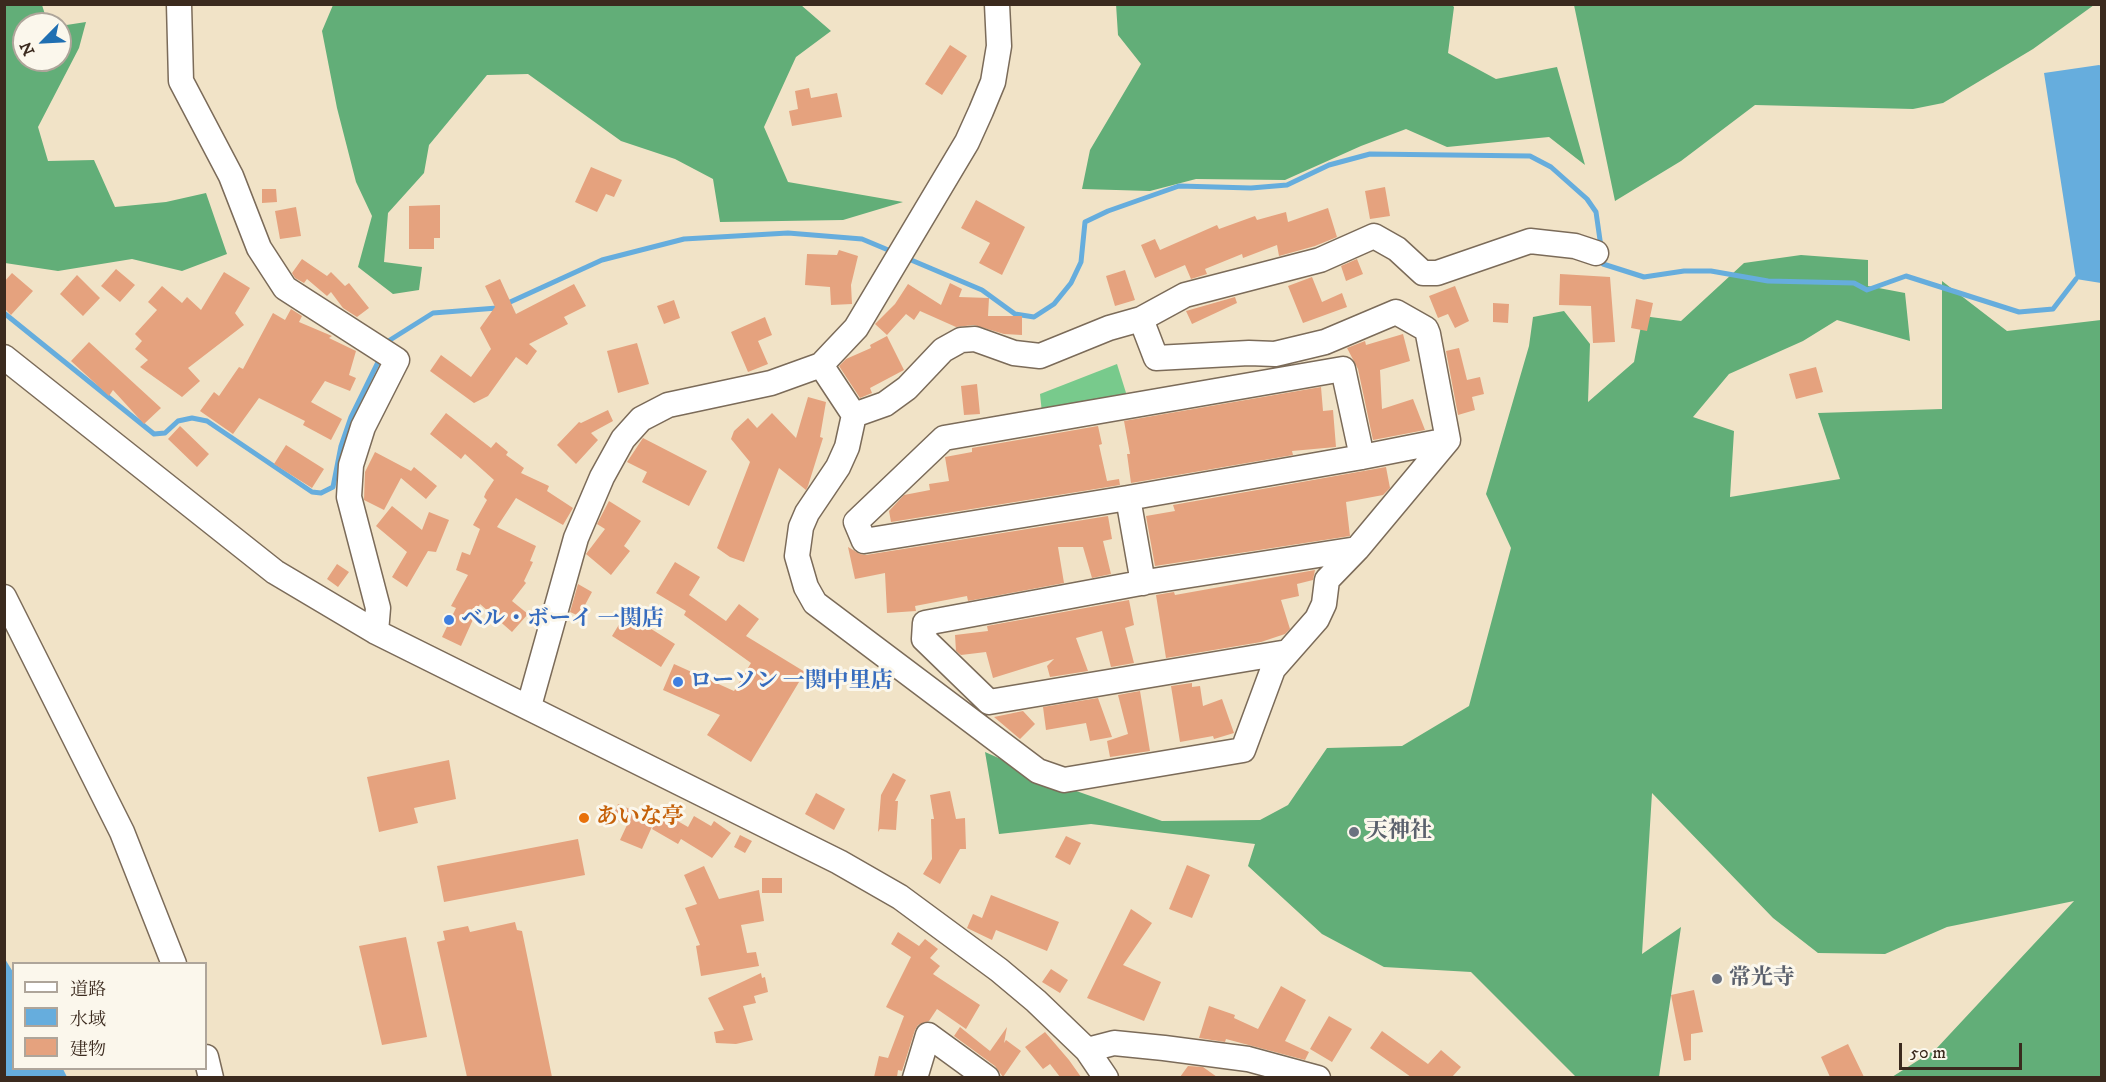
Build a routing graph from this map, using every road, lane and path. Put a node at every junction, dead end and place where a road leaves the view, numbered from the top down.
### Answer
1 (179, 4) edge
2 (997, 4) edge
3 (1596, 253) dead end
4 (1141, 319) junction
5 (4, 357) edge
6 (821, 365) junction
7 (854, 415) junction
8 (1448, 440) junction
9 (1362, 457) junction
10 (1128, 498) junction
11 (1357, 549) junction
12 (1143, 583) junction
13 (4, 597) edge
14 (376, 632) junction
15 (1288, 652) junction
16 (529, 706) junction
17 (174, 962) edge
18 (1087, 1050) junction
19 (207, 1061) edge
20 (1237, 1068) edge
21 (211, 1077) edge
22 (915, 1077) edge
23 (987, 1077) edge
24 (1106, 1077) edge
25 (1318, 1077) edge

1 - 14 street
2 - 6 street
3 - 4 street
4 - 7 street
4 - 8 street
5 - 14 street
6 - 7 street
6 - 16 street
7 - 15 street
8 - 9 street
8 - 11 street
9 - 10 street
9 - 10 street
10 - 12 street
11 - 12 street
11 - 15 street
12 - 15 street
13 - 17 street
14 - 16 street
16 - 18 street
18 - 20 street
18 - 24 street
19 - 21 street
20 - 25 street
22 - 23 street

